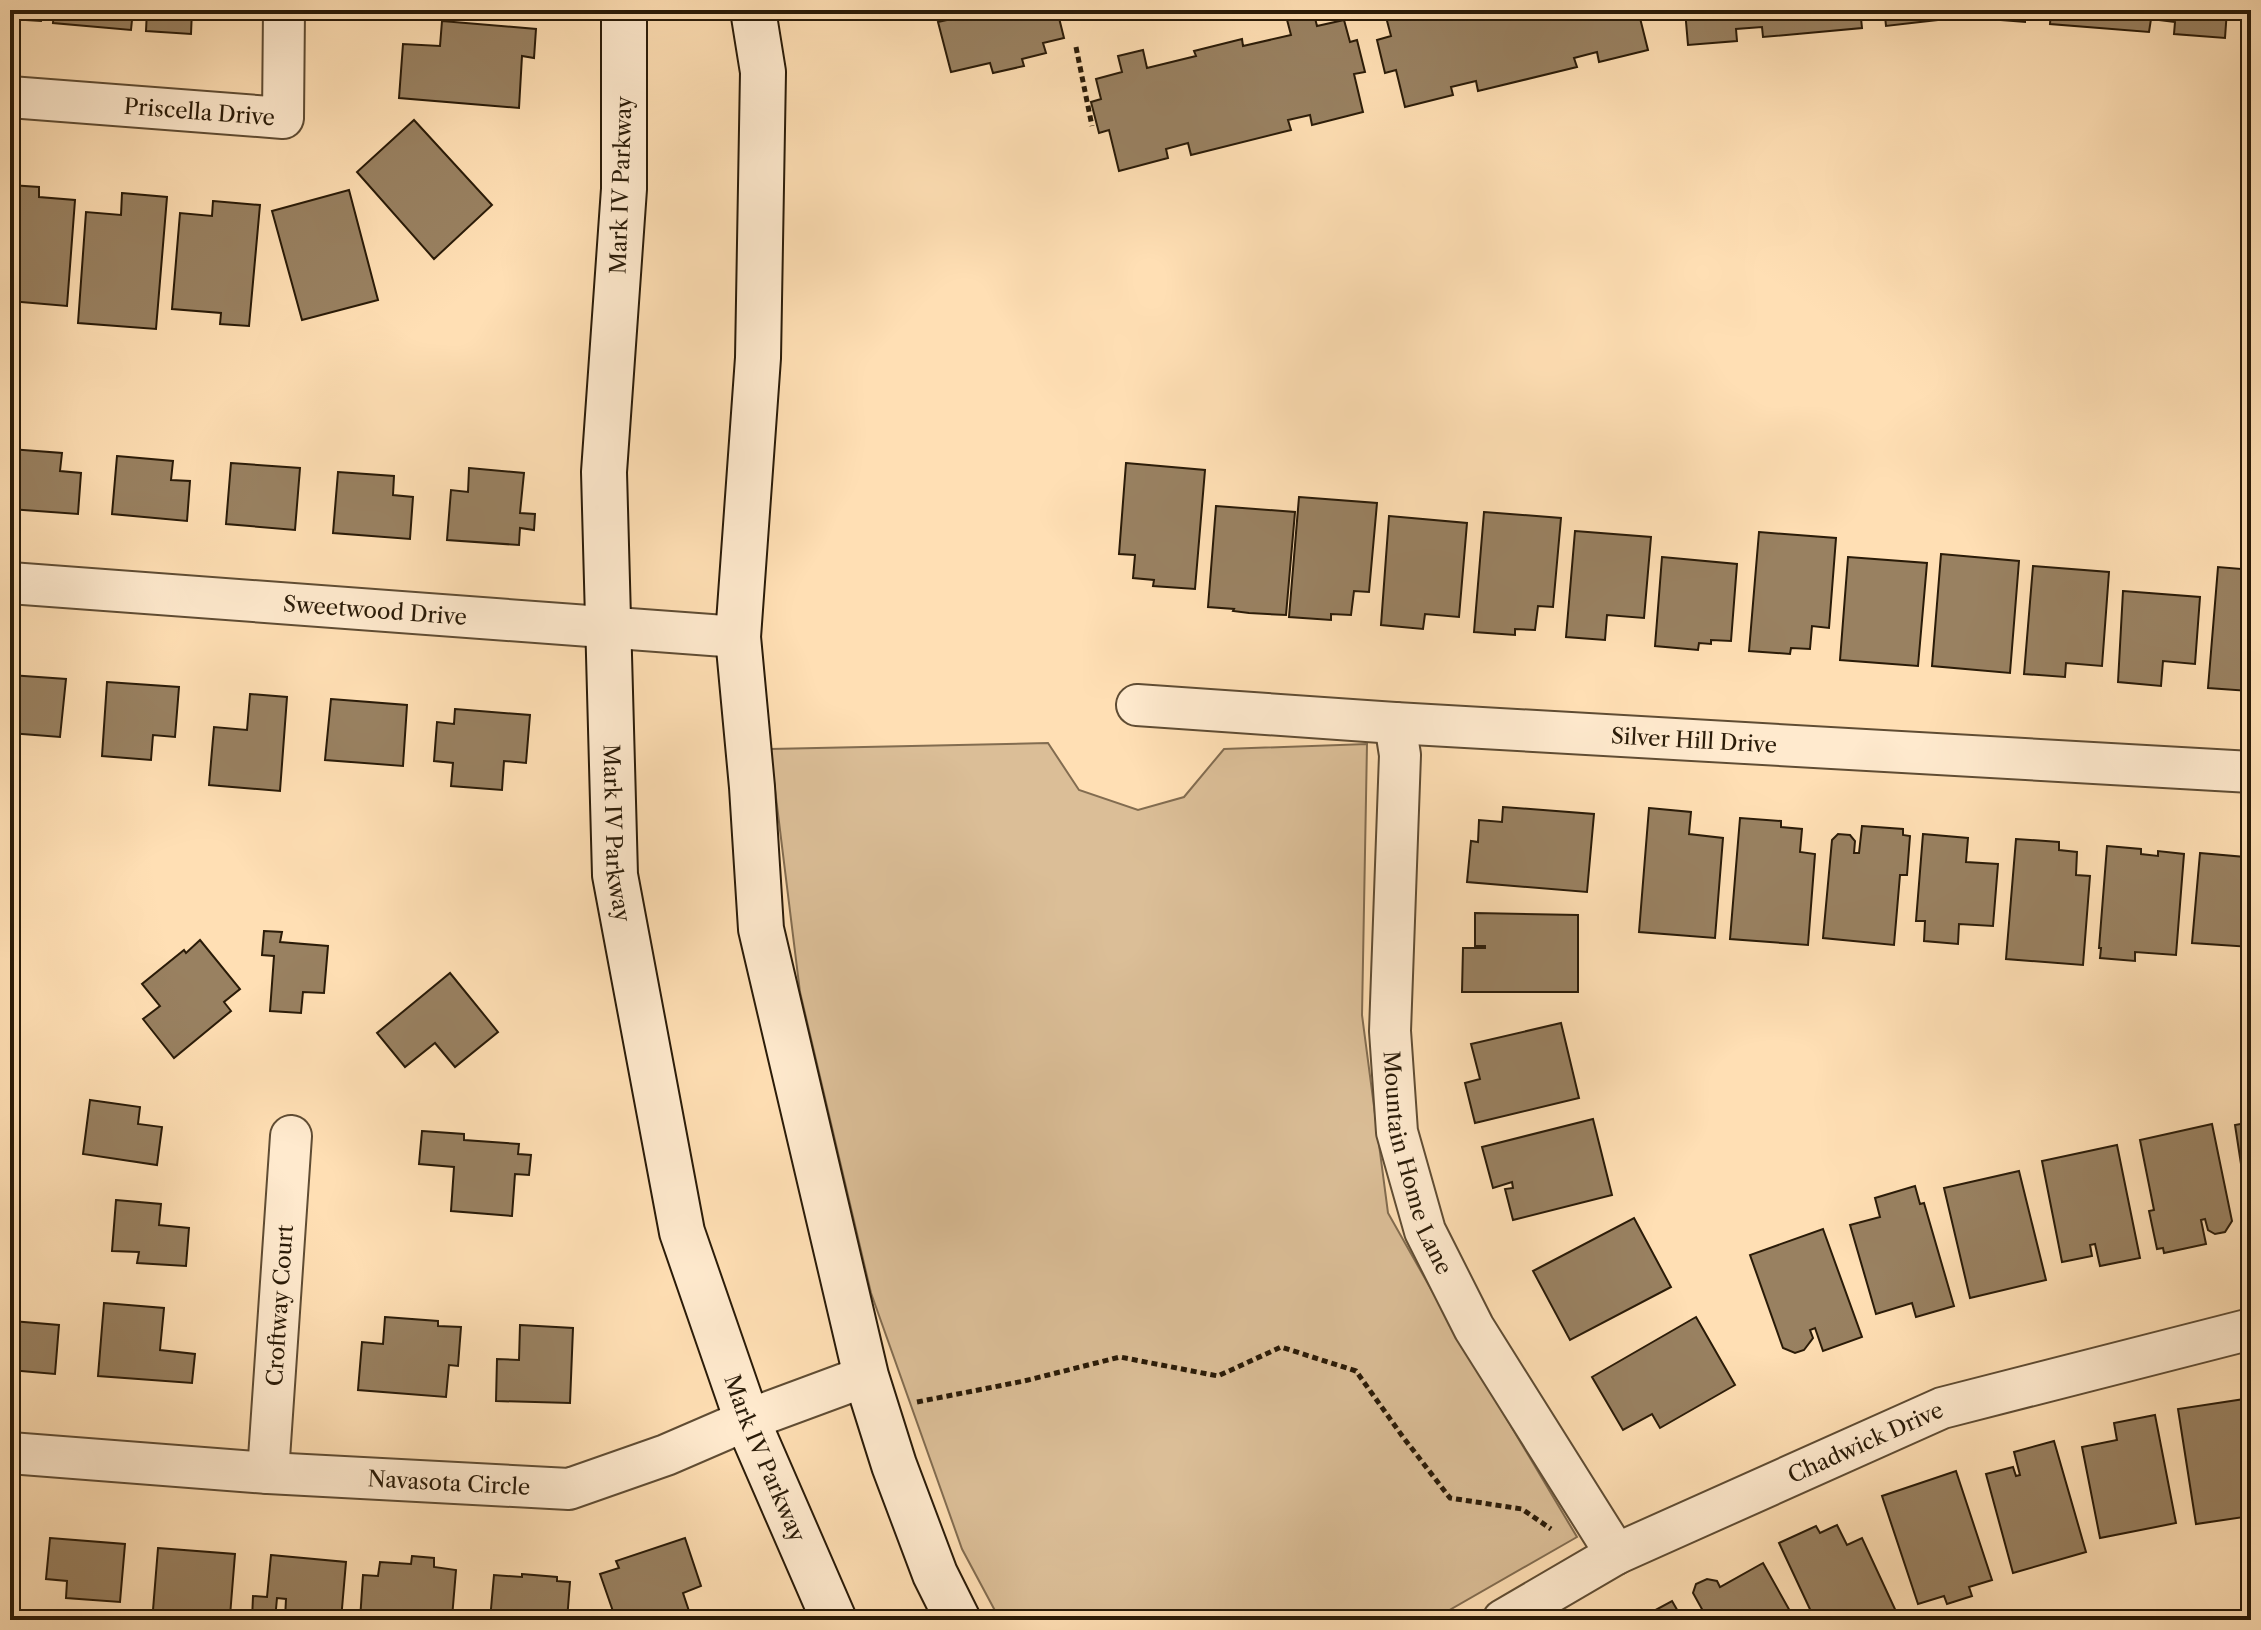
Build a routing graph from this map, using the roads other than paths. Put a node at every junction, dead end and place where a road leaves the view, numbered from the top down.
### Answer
1 (284, 10) edge
2 (624, 10) edge
3 (753, 10) edge
4 (10, 97) edge
5 (10, 583) edge
6 (607, 627) junction
7 (738, 637) junction
8 (1137, 705) dead end
9 (1395, 723) junction
10 (2251, 772) edge
11 (291, 1136) dead end
12 (2251, 1329) edge
13 (866, 1376) junction
14 (747, 1420) junction
15 (10, 1453) edge
16 (268, 1473) junction
17 (1609, 1559) junction
18 (834, 1620) edge
19 (958, 1620) edge
20 (1503, 1620) edge

1 - 4 street, Priscella Drive
2 - 6 main road, Mark IV Parkway
3 - 7 main road
5 - 6 street, Sweetwood Drive
6 - 7 street, Sweetwood Drive
6 - 14 main road, Mark IV Parkway
7 - 13 main road
8 - 9 street, Silver Hill Drive
9 - 10 street, Silver Hill Drive
9 - 17 street, Mountain Home Lane
11 - 16 street, Croftway Court
12 - 17 street, Chadwick Drive
13 - 14 street, Navasota Circle
13 - 19 main road
14 - 16 street, Navasota Circle
14 - 18 main road, Mark IV Parkway
15 - 16 street, Navasota Circle
17 - 20 street, Chadwick Drive

